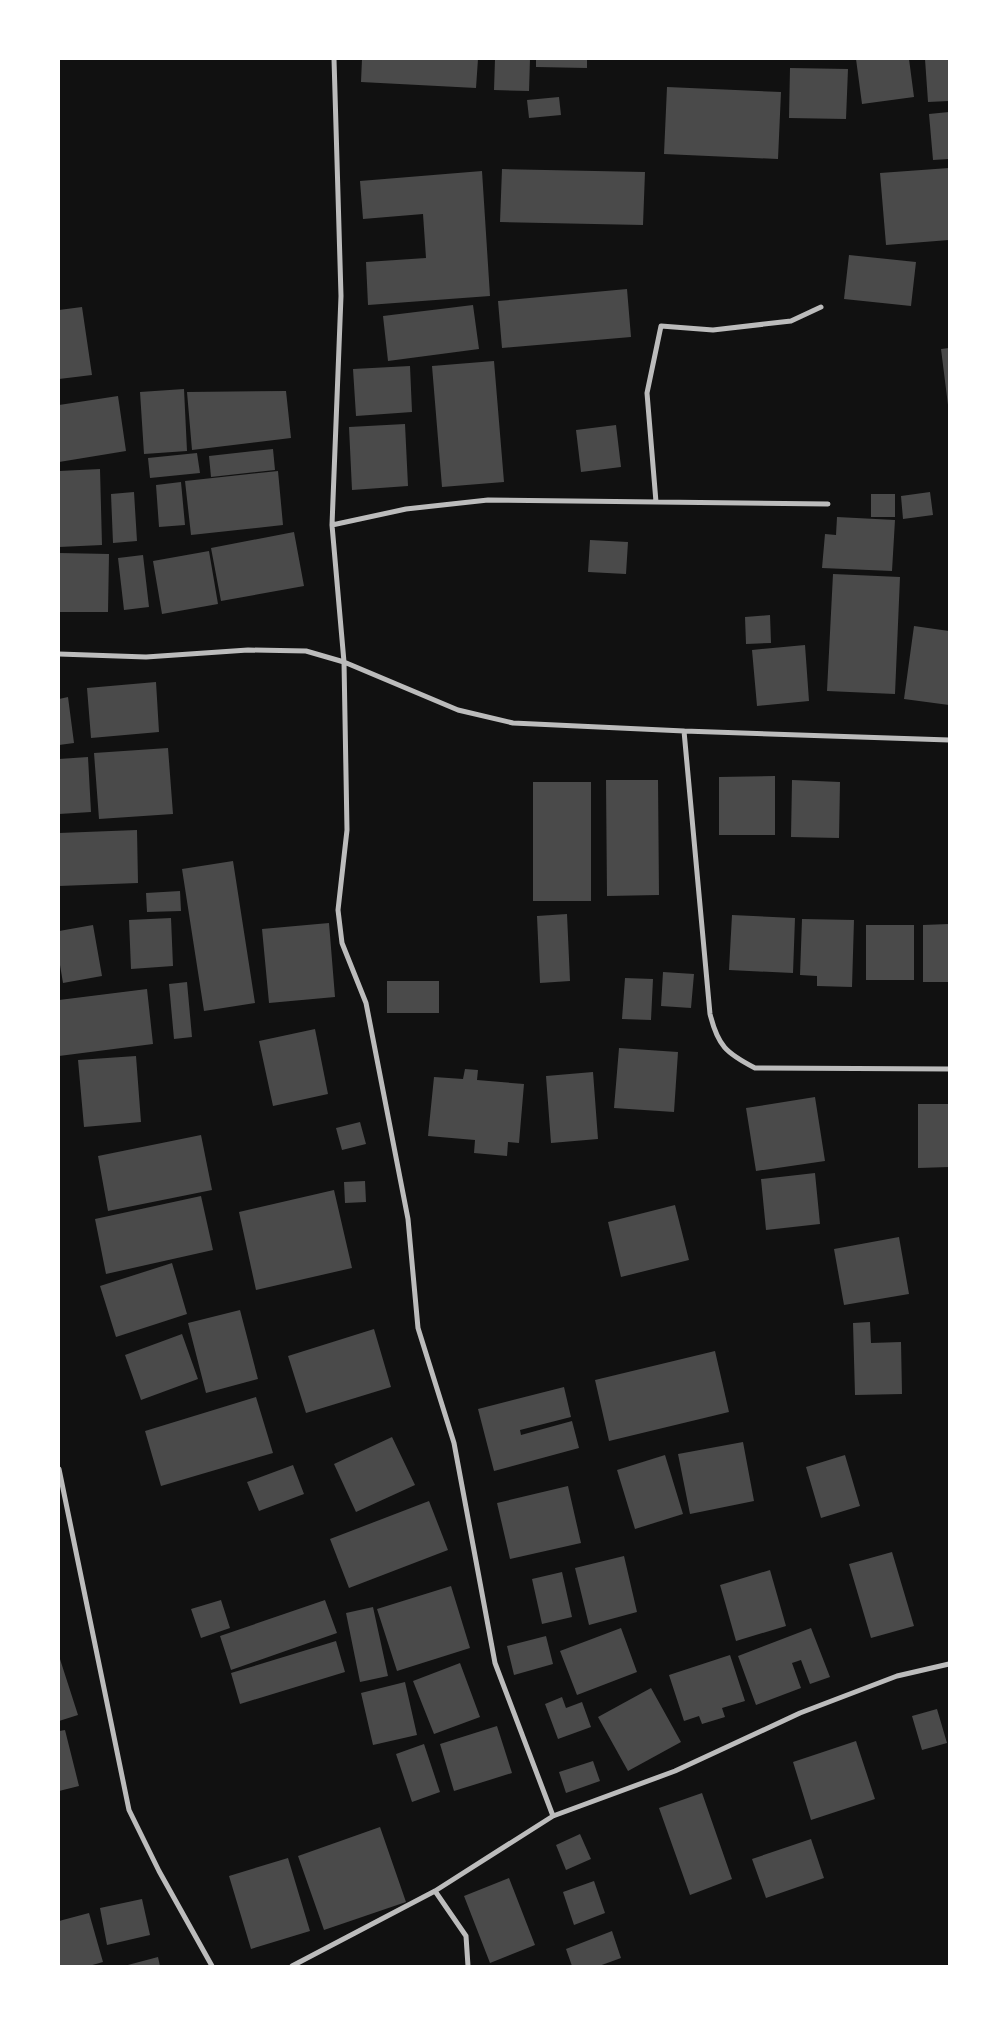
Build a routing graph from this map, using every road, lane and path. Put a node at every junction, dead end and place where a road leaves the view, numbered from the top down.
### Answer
1 (334, 59) edge
2 (821, 307) dead end
3 (656, 502) junction
4 (828, 504) dead end
5 (332, 525) junction
6 (59, 654) edge
7 (344, 662) junction
8 (684, 732) junction
9 (949, 740) edge
10 (949, 1069) edge
11 (59, 1470) edge
12 (949, 1664) edge
13 (553, 1816) junction
14 (434, 1891) junction
15 (212, 1966) edge
16 (292, 1966) edge
17 (468, 1966) edge

1 - 5 street
2 - 3 street
3 - 4 street
3 - 5 street
5 - 7 street
6 - 7 street
7 - 8 street
7 - 13 street
8 - 9 street
8 - 10 street
11 - 15 street
12 - 13 street
13 - 14 street
14 - 16 street
14 - 17 street

